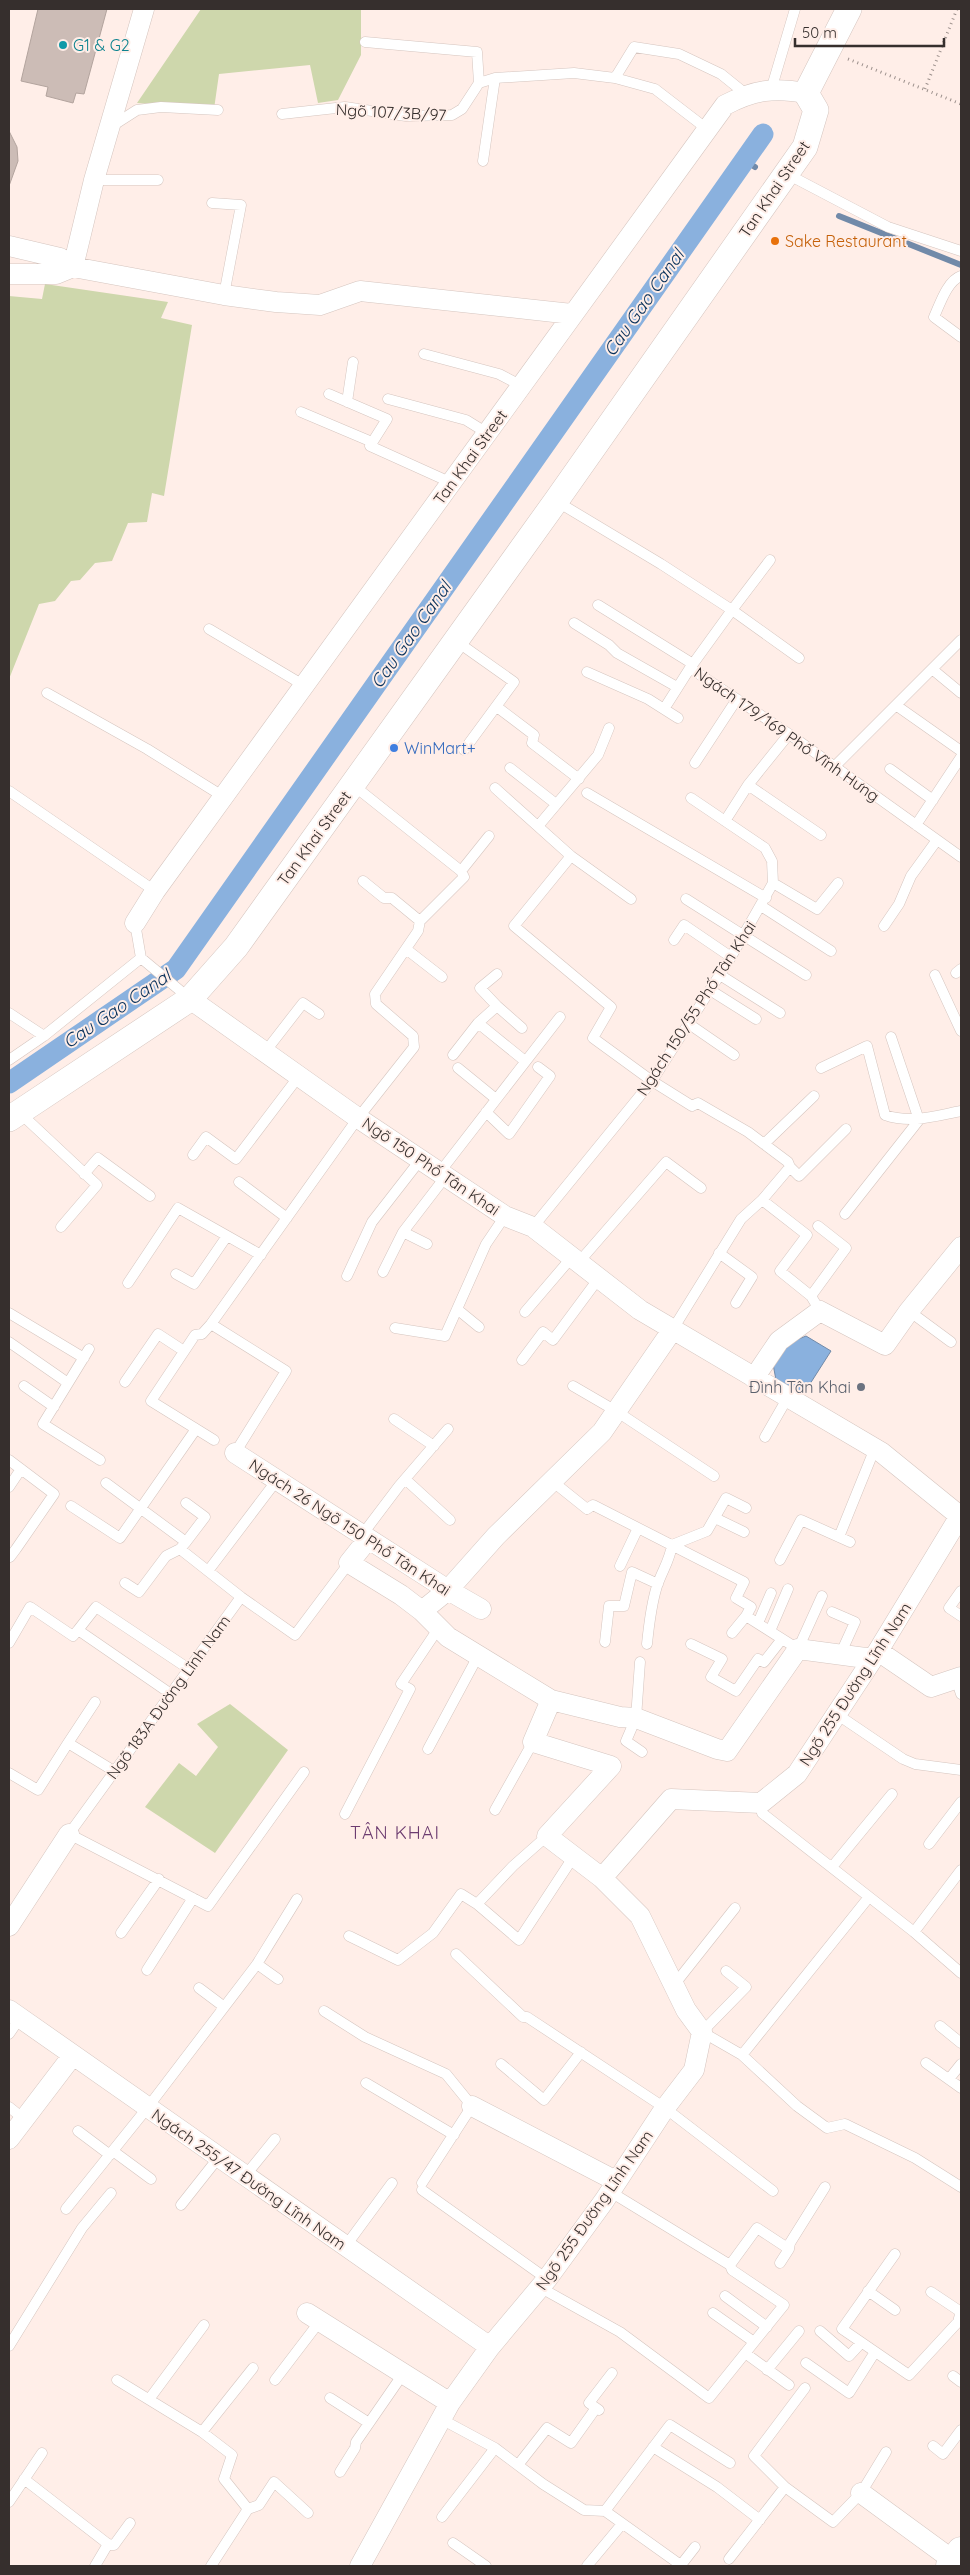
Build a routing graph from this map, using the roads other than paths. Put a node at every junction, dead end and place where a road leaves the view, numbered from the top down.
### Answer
1 (144, 9) edge
2 (795, 9) edge
3 (849, 9) edge
4 (365, 42) dead end
5 (495, 78) junction
6 (615, 78) junction
7 (479, 83) junction
8 (770, 90) junction
9 (806, 92) junction
10 (747, 95) junction
11 (218, 110) dead end
12 (282, 114) dead end
13 (109, 128) junction
14 (707, 129) junction
15 (482, 161) dead end
16 (786, 174) junction
17 (94, 180) junction
18 (158, 180) dead end
19 (212, 202) dead end
20 (9, 246) edge
21 (961, 251) edge
22 (73, 267) junction
23 (9, 274) edge
24 (961, 276) edge
25 (224, 295) junction
26 (572, 314) junction
27 (961, 337) edge
28 (424, 354) dead end
29 (353, 362) dead end
30 (522, 386) junction
31 (329, 394) dead end
32 (388, 399) dead end
33 (347, 402) junction
34 (301, 412) dead end
35 (488, 433) junction
36 (372, 442) junction
37 (452, 483) junction
38 (556, 501) junction
39 (770, 560) dead end
40 (598, 605) dead end
41 (732, 610) junction
42 (574, 623) dead end
43 (209, 629) dead end
44 (961, 640) edge
45 (456, 641) junction
46 (799, 658) dead end
47 (691, 666) junction
48 (932, 669) junction
49 (587, 672) dead end
50 (305, 686) junction
51 (677, 687) junction
52 (47, 693) dead end
53 (961, 693) edge
54 (736, 699) junction
55 (897, 706) junction
56 (497, 707) junction
57 (664, 708) junction
58 (678, 718) dead end
59 (609, 728) dead end
60 (789, 734) junction
61 (464, 750) dead end
62 (961, 752) edge
63 (961, 758) edge
64 (695, 763) dead end
65 (834, 767) junction
66 (510, 768) dead end
67 (890, 769) dead end
68 (579, 779) junction
69 (352, 785) junction
70 (748, 785) junction
71 (495, 788) dead end
72 (9, 791) edge
73 (587, 793) dead end
74 (224, 796) junction
75 (691, 798) dead end
76 (933, 800) junction
77 (556, 804) junction
78 (725, 821) junction
79 (540, 825) junction
80 (916, 825) junction
81 (821, 835) dead end
82 (489, 836) dead end
83 (937, 840) junction
84 (571, 856) junction
85 (961, 857) edge
86 (461, 871) junction
87 (363, 882) dead end
88 (773, 883) junction
89 (838, 883) dead end
90 (155, 891) junction
91 (631, 899) dead end
92 (686, 899) dead end
93 (764, 902) junction
94 (420, 920) junction
95 (135, 923) joint
96 (884, 926) dead end
97 (744, 936) junction
98 (674, 940) dead end
99 (406, 949) junction
100 (831, 951) dead end
101 (731, 957) junction
102 (145, 960) junction
103 (496, 974) dead end
104 (720, 975) junction
105 (806, 975) dead end
106 (935, 975) dead end
107 (442, 977) dead end
108 (710, 990) junction
109 (184, 994) junction
110 (497, 1006) junction
111 (9, 1013) edge
112 (319, 1014) dead end
113 (780, 1014) dead end
114 (560, 1016) dead end
115 (756, 1020) dead end
116 (478, 1023) junction
117 (689, 1024) junction
118 (522, 1028) dead end
119 (961, 1031) edge
120 (44, 1036) junction
121 (891, 1037) dead end
122 (265, 1052) junction
123 (453, 1055) dead end
124 (734, 1055) dead end
125 (9, 1060) edge
126 (526, 1061) junction
127 (538, 1067) dead end
128 (458, 1068) dead end
129 (821, 1068) dead end
130 (299, 1076) junction
131 (652, 1081) junction
132 (814, 1096) dead end
133 (496, 1099) junction
134 (961, 1110) edge
135 (486, 1112) junction
136 (14, 1115) edge
137 (358, 1118) junction
138 (919, 1120) junction
139 (846, 1129) dead end
140 (764, 1144) junction
141 (193, 1155) dead end
142 (421, 1159) junction
143 (790, 1167) junction
144 (84, 1174) junction
145 (443, 1174) junction
146 (239, 1182) dead end
147 (701, 1188) dead end
148 (150, 1196) dead end
149 (762, 1200) junction
150 (845, 1214) dead end
151 (506, 1216) junction
152 (287, 1218) junction
153 (818, 1226) dead end
154 (61, 1227) dead end
155 (534, 1227) junction
156 (403, 1232) junction
157 (227, 1236) junction
158 (427, 1244) dead end
159 (961, 1248) edge
160 (720, 1253) junction
161 (261, 1255) junction
162 (576, 1260) junction
163 (383, 1272) dead end
164 (176, 1274) dead end
165 (347, 1276) dead end
166 (599, 1278) junction
167 (128, 1282) dead end
168 (736, 1303) dead end
169 (816, 1304) junction
170 (456, 1309) junction
171 (909, 1311) junction
172 (525, 1312) dead end
173 (9, 1313) edge
174 (211, 1324) junction
175 (479, 1327) dead end
176 (395, 1328) dead end
177 (673, 1329) junction
178 (951, 1342) dead end
179 (10, 1345) edge
180 (184, 1351) junction
181 (522, 1360) dead end
182 (754, 1378) junction
183 (125, 1382) dead end
184 (68, 1383) junction
185 (24, 1386) dead end
186 (573, 1386) dead end
187 (788, 1397) junction
188 (54, 1407) junction
189 (616, 1411) junction
190 (394, 1419) dead end
191 (196, 1429) junction
192 (448, 1429) dead end
193 (765, 1437) dead end
194 (214, 1440) dead end
195 (434, 1446) junction
196 (875, 1448) junction
197 (235, 1453) joint
198 (9, 1460) edge
199 (100, 1460) dead end
200 (21, 1469) junction
201 (714, 1476) dead end
202 (405, 1479) junction
203 (278, 1480) junction
204 (552, 1481) junction
205 (106, 1484) dead end
206 (9, 1487) edge
207 (186, 1502) dead end
208 (71, 1506) dead end
209 (746, 1508) dead end
210 (140, 1510) junction
211 (961, 1516) edge
212 (715, 1518) junction
213 (450, 1520) dead end
214 (638, 1528) junction
215 (744, 1532) dead end
216 (365, 1537) junction
217 (839, 1537) junction
218 (850, 1542) dead end
219 (672, 1545) junction
220 (183, 1546) junction
221 (13, 1552) edge
222 (780, 1560) dead end
223 (349, 1563) junction
224 (620, 1566) dead end
225 (208, 1571) junction
226 (125, 1583) dead end
227 (658, 1584) junction
228 (788, 1589) dead end
229 (448, 1590) junction
230 (961, 1591) edge
231 (771, 1593) dead end
232 (822, 1596) dead end
233 (241, 1597) junction
234 (482, 1609) dead end
235 (422, 1610) junction
236 (832, 1612) dead end
237 (746, 1616) junction
238 (961, 1616) edge
239 (758, 1623) junction
240 (438, 1628) junction
241 (78, 1630) junction
242 (770, 1631) junction
243 (732, 1633) dead end
244 (605, 1642) dead end
245 (9, 1643) edge
246 (647, 1644) dead end
247 (691, 1644) dead end
248 (790, 1644) junction
249 (840, 1655) junction
250 (876, 1655) junction
251 (478, 1656) junction
252 (640, 1662) dead end
253 (189, 1669) junction
254 (960, 1683) edge
255 (171, 1694) junction
256 (551, 1700) junction
257 (95, 1702) dead end
258 (838, 1715) junction
259 (636, 1718) junction
260 (532, 1742) junction
261 (68, 1743) junction
262 (428, 1749) dead end
263 (642, 1752) dead end
264 (114, 1770) junction
265 (961, 1770) edge
266 (304, 1772) dead end
267 (9, 1773) edge
268 (892, 1794) dead end
269 (961, 1802) edge
270 (761, 1803) junction
271 (495, 1810) dead end
272 (345, 1814) dead end
273 (69, 1834) junction
274 (547, 1836) junction
275 (929, 1844) dead end
276 (574, 1856) junction
277 (832, 1867) junction
278 (961, 1870) edge
279 (602, 1878) junction
280 (160, 1879) junction
281 (869, 1897) junction
282 (193, 1898) junction
283 (297, 1899) dead end
284 (477, 1904) junction
285 (735, 1908) dead end
286 (9, 1926) edge
287 (914, 1932) junction
288 (121, 1933) dead end
289 (349, 1936) dead end
290 (456, 1954) dead end
291 (257, 1964) junction
292 (147, 1970) dead end
293 (726, 1971) dead end
294 (961, 1973) edge
295 (278, 1979) dead end
296 (674, 1985) junction
297 (199, 1988) dead end
298 (223, 2006) junction
299 (324, 2011) dead end
300 (13, 2021) edge
301 (940, 2026) dead end
302 (702, 2032) junction
303 (961, 2043) edge
304 (581, 2052) junction
305 (73, 2055) junction
306 (742, 2055) junction
307 (926, 2063) dead end
308 (501, 2064) dead end
309 (961, 2064) edge
310 (949, 2079) junction
311 (366, 2083) dead end
312 (961, 2088) edge
313 (472, 2106) junction
314 (148, 2107) junction
315 (665, 2108) junction
316 (17, 2113) edge
317 (78, 2131) dead end
318 (454, 2135) junction
319 (275, 2139) dead end
320 (9, 2140) edge
321 (112, 2153) junction
322 (219, 2157) junction
323 (961, 2173) edge
324 (245, 2176) junction
325 (151, 2178) dead end
326 (392, 2183) dead end
327 (958, 2185) edge
328 (613, 2186) junction
329 (825, 2187) dead end
330 (773, 2190) dead end
331 (111, 2193) dead end
332 (181, 2204) dead end
333 (66, 2209) dead end
334 (345, 2246) junction
335 (789, 2249) junction
336 (895, 2254) dead end
337 (780, 2262) dead end
338 (730, 2264) junction
339 (544, 2283) junction
340 (868, 2291) junction
341 (931, 2292) dead end
342 (725, 2296) dead end
343 (895, 2310) dead end
344 (961, 2312) edge
345 (713, 2313) dead end
346 (314, 2317) joint
347 (204, 2325) dead end
348 (767, 2327) junction
349 (842, 2329) junction
350 (820, 2330) dead end
351 (957, 2330) edge
352 (798, 2331) dead end
353 (830, 2341) junction
354 (754, 2342) junction
355 (861, 2343) junction
356 (9, 2346) edge
357 (490, 2347) junction
358 (875, 2352) junction
359 (745, 2353) junction
360 (806, 2363) dead end
361 (253, 2368) dead end
362 (768, 2370) junction
363 (612, 2373) dead end
364 (403, 2374) junction
365 (117, 2380) dead end
366 (275, 2380) dead end
367 (789, 2385) dead end
368 (805, 2388) dead end
369 (150, 2398) junction
370 (330, 2398) dead end
371 (445, 2411) junction
372 (369, 2423) junction
373 (961, 2430) edge
374 (202, 2432) junction
375 (932, 2446) dead end
376 (495, 2448) junction
377 (654, 2448) junction
378 (886, 2452) dead end
379 (42, 2453) dead end
380 (730, 2463) dead end
381 (518, 2465) junction
382 (340, 2472) dead end
383 (24, 2479) junction
384 (785, 2487) junction
385 (861, 2493) junction
386 (9, 2502) edge
387 (248, 2509) junction
388 (604, 2511) junction
389 (308, 2513) dead end
390 (442, 2518) dead end
391 (760, 2520) junction
392 (130, 2524) dead end
393 (622, 2524) junction
394 (453, 2543) dead end
395 (108, 2544) junction
396 (695, 2547) dead end
397 (729, 2559) dead end
398 (955, 2559) edge
399 (95, 2566) edge
400 (211, 2566) edge
401 (360, 2566) edge
402 (486, 2566) edge
403 (587, 2566) edge
404 (681, 2566) edge

1 - 13 street
2 - 8 lane
3 - 9 street
4 - 7 lane
5 - 6 lane
5 - 7 lane
5 - 15 lane
6 - 10 lane
6 - 14 lane
7 - 12 lane, Ngõ 107/3B/97
8 - 9 street, Tan Khai Street
8 - 10 street, Tan Khai Street
9 - 16 street, Tan Khai Street
10 - 14 street, Tan Khai Street
11 - 13 lane
13 - 17 street
14 - 26 street, Tan Khai Street
16 - 21 lane
16 - 38 street, Tan Khai Street
17 - 18 lane
17 - 22 street
19 - 25 lane
20 - 22 street
22 - 23 street
22 - 25 street
24 - 27 lane
25 - 26 street
26 - 30 street, Tan Khai Street
28 - 30 lane
29 - 33 lane
30 - 35 street, Tan Khai Street
31 - 33 lane
32 - 35 lane
33 - 36 lane
34 - 36 lane
35 - 37 street, Tan Khai Street
36 - 37 lane
37 - 50 street, Tan Khai Street
38 - 41 lane
38 - 45 street, Tan Khai Street
39 - 41 lane, Ngách 179/169 Phố Vĩnh Hưng
40 - 47 lane
41 - 46 lane
41 - 47 lane, Ngách 179/169 Phố Vĩnh Hưng
42 - 51 lane
43 - 50 lane
44 - 48 lane
45 - 56 lane
45 - 69 street, Tan Khai Street
47 - 51 lane
47 - 54 lane, Ngách 179/169 Phố Vĩnh Hưng
48 - 53 lane
48 - 55 lane
49 - 57 lane
50 - 74 street, Tan Khai Street
51 - 57 lane
52 - 74 lane
54 - 60 lane, Ngách 179/169 Phố Vĩnh Hưng
54 - 64 lane
55 - 62 lane
55 - 65 lane
56 - 61 lane
56 - 68 lane
57 - 58 lane
59 - 68 lane
60 - 65 lane, Ngách 179/169 Phố Vĩnh Hưng
60 - 70 lane
63 - 76 lane
65 - 80 lane, Ngách 179/169 Phố Vĩnh Hưng
66 - 77 lane
67 - 76 lane
68 - 77 lane
69 - 86 lane
69 - 109 street, Tan Khai Street
70 - 78 lane
70 - 81 lane
71 - 79 lane
72 - 90 lane
73 - 93 lane
74 - 90 street, Tan Khai Street
75 - 78 lane, Ngách 150/55 Phố Tân Khai
76 - 80 lane
77 - 79 lane
78 - 88 lane, Ngách 150/55 Phố Tân Khai
79 - 84 lane
80 - 83 lane, Ngách 179/169 Phố Vĩnh Hưng
82 - 86 lane
83 - 85 lane, Ngách 179/169 Phố Vĩnh Hưng
83 - 96 lane
84 - 91 lane
84 - 131 lane
86 - 94 lane
87 - 94 lane
88 - 89 lane
88 - 93 lane, Ngách 150/55 Phố Tân Khai
90 - 95 street, Tan Khai Street
92 - 97 lane
93 - 97 lane, Ngách 150/55 Phố Tân Khai
93 - 100 lane
94 - 99 lane
95 - 102 lane, Tan Khai Street
97 - 101 lane, Ngách 150/55 Phố Tân Khai
97 - 105 lane
98 - 101 lane
99 - 107 lane
99 - 137 lane
101 - 104 lane, Ngách 150/55 Phố Tân Khai
102 - 109 lane
102 - 120 lane
103 - 110 lane
104 - 108 lane, Ngách 150/55 Phố Tân Khai
104 - 113 lane
106 - 119 lane
108 - 115 lane
108 - 117 lane, Ngách 150/55 Phố Tân Khai
109 - 122 street, Ngõ 150 Phố Tân Khai
109 - 136 street, Tan Khai Street
110 - 116 lane
110 - 118 lane
111 - 120 lane
112 - 122 lane
114 - 126 lane
116 - 123 lane
116 - 126 lane
117 - 124 lane
117 - 131 lane, Ngách 150/55 Phố Tân Khai
120 - 125 lane
121 - 138 lane
122 - 130 street, Ngõ 150 Phố Tân Khai
126 - 133 lane
127 - 135 lane
128 - 133 lane
129 - 138 lane
130 - 137 street, Ngõ 150 Phố Tân Khai
130 - 141 lane
131 - 140 lane
131 - 155 lane, Ngách 150/55 Phố Tân Khai
132 - 140 lane
133 - 135 lane
134 - 138 lane
135 - 145 lane
136 - 144 lane
137 - 142 street, Ngõ 150 Phố Tân Khai
137 - 152 lane
138 - 150 lane
139 - 143 lane
140 - 143 lane
142 - 145 street, Ngõ 150 Phố Tân Khai
142 - 165 lane
143 - 149 lane
144 - 148 lane
144 - 154 lane
145 - 151 street, Ngõ 150 Phố Tân Khai
145 - 156 lane
146 - 152 lane
147 - 162 lane
149 - 160 lane
149 - 169 lane
151 - 155 street, Ngõ 150 Phố Tân Khai
151 - 170 lane
152 - 161 lane
153 - 169 lane
155 - 162 street, Ngõ 150 Phố Tân Khai
156 - 158 lane
156 - 163 lane
157 - 161 lane
157 - 164 lane
157 - 167 lane
159 - 171 street
160 - 168 lane
160 - 177 lane
161 - 174 lane
162 - 166 street, Ngõ 150 Phố Tân Khai
162 - 172 lane
166 - 177 street, Ngõ 150 Phố Tân Khai
166 - 181 lane
169 - 171 street
169 - 182 street
170 - 175 lane
170 - 176 lane
171 - 178 lane
173 - 184 lane
174 - 180 lane
174 - 197 lane, Ngách 26 Ngõ 150 Phố Tân Khai
177 - 182 street, Ngõ 150 Phố Tân Khai
177 - 189 street
179 - 184 lane
180 - 183 lane
180 - 191 lane
182 - 187 street, Ngõ 150 Phố Tân Khai
184 - 188 lane
185 - 188 lane
186 - 189 lane
187 - 193 lane
187 - 196 street, Ngõ 150 Phố Tân Khai
188 - 199 lane
189 - 201 lane
189 - 204 street
190 - 195 lane
191 - 194 lane
191 - 210 lane
192 - 195 lane
195 - 202 lane
196 - 211 street, Ngõ 150 Phố Tân Khai
196 - 217 lane
197 - 203 street, Ngách 26 Ngõ 150 Phố Tân Khai
198 - 200 lane
200 - 206 lane
200 - 221 lane
202 - 213 lane
202 - 216 lane
203 - 216 street, Ngách 26 Ngõ 150 Phố Tân Khai
203 - 225 lane
204 - 214 lane
204 - 229 street
205 - 210 lane
207 - 220 lane
208 - 210 lane
209 - 212 lane
210 - 220 lane
211 - 250 street, Ngõ 255 Đường Lĩnh Nam
212 - 215 lane
212 - 219 lane
214 - 219 lane
214 - 224 lane
216 - 223 street
216 - 229 street, Ngách 26 Ngõ 150 Phố Tân Khai
217 - 218 lane
217 - 222 lane
219 - 227 lane
219 - 237 lane
220 - 225 lane
220 - 226 lane
223 - 233 lane
223 - 235 street
225 - 233 lane
227 - 244 lane
227 - 246 lane
228 - 242 lane
229 - 234 street, Ngách 26 Ngõ 150 Phố Tân Khai
229 - 235 street
230 - 238 lane
231 - 239 lane
232 - 248 lane
233 - 253 lane, Ngõ 183A Đường Lĩnh Nam
235 - 240 street
236 - 249 lane
237 - 239 lane
237 - 243 lane
239 - 242 lane
240 - 251 street
240 - 272 lane
241 - 245 lane
241 - 253 lane
241 - 255 lane
242 - 248 lane
247 - 248 lane
248 - 249 street
248 - 259 street
249 - 250 street
250 - 254 street
250 - 258 street, Ngõ 255 Đường Lĩnh Nam
251 - 256 street
251 - 262 lane
252 - 259 lane
253 - 255 lane, Ngõ 183A Đường Lĩnh Nam
255 - 264 lane, Ngõ 183A Đường Lĩnh Nam
256 - 259 street
256 - 260 street
257 - 261 lane
258 - 265 lane
258 - 270 street, Ngõ 255 Đường Lĩnh Nam
259 - 263 lane
260 - 271 lane
260 - 274 street
261 - 264 lane
261 - 267 lane
264 - 273 lane, Ngõ 183A Đường Lĩnh Nam
266 - 282 lane
268 - 277 lane
269 - 275 lane
270 - 277 lane
270 - 279 street
273 - 280 lane
273 - 286 street, Ngõ 183A Đường Lĩnh Nam
274 - 276 street
274 - 284 lane
276 - 279 street
276 - 284 lane
277 - 281 lane
278 - 287 lane
279 - 296 street
280 - 282 lane
280 - 288 lane
281 - 287 lane
281 - 306 lane
282 - 292 lane
283 - 291 lane
284 - 289 lane
285 - 296 lane
287 - 294 lane
290 - 304 lane
291 - 295 lane
291 - 298 lane
293 - 302 lane
296 - 302 street
297 - 298 lane
298 - 314 lane
299 - 313 lane
300 - 305 street, Ngách 255/47 Đường Lĩnh Nam
301 - 303 lane
302 - 306 lane
302 - 315 street, Ngõ 255 Đường Lĩnh Nam
304 - 308 lane
304 - 315 lane
305 - 314 street, Ngách 255/47 Đường Lĩnh Nam
305 - 316 street
306 - 327 lane
307 - 310 lane
309 - 310 lane
310 - 312 lane
311 - 318 lane
313 - 318 lane
313 - 328 street
314 - 321 lane
314 - 322 street, Ngách 255/47 Đường Lĩnh Nam
315 - 328 street, Ngõ 255 Đường Lĩnh Nam
315 - 330 lane
316 - 320 street
317 - 321 lane
318 - 339 lane
319 - 324 lane
321 - 325 lane
321 - 333 lane
322 - 324 street, Ngách 255/47 Đường Lĩnh Nam
322 - 332 lane
323 - 327 lane
324 - 334 street, Ngách 255/47 Đường Lĩnh Nam
326 - 334 lane
328 - 338 lane
328 - 339 street, Ngõ 255 Đường Lĩnh Nam
329 - 335 lane
331 - 356 lane
334 - 357 street, Ngách 255/47 Đường Lĩnh Nam
335 - 337 lane
335 - 338 lane
336 - 340 lane
338 - 348 lane
339 - 357 street, Ngõ 255 Đường Lĩnh Nam
339 - 359 lane
340 - 343 lane
340 - 349 lane
341 - 344 lane
342 - 348 lane
344 - 351 lane
345 - 354 lane
346 - 364 street
346 - 366 lane
347 - 369 lane
348 - 354 lane
349 - 353 lane
349 - 355 lane
350 - 353 lane
351 - 358 lane
352 - 362 lane
353 - 355 lane
354 - 359 lane
355 - 358 lane
357 - 371 street, Ngõ 255 Đường Lĩnh Nam
358 - 360 lane
359 - 362 lane
361 - 374 lane
362 - 367 lane
363 - 381 lane
364 - 371 street
364 - 372 lane
365 - 369 lane
368 - 384 lane
369 - 374 lane
370 - 372 lane
371 - 376 lane
371 - 401 street, Ngõ 255 Đường Lĩnh Nam
372 - 382 lane
373 - 375 lane
374 - 387 lane
376 - 381 lane
376 - 390 lane
377 - 380 lane
377 - 388 lane
377 - 391 lane
378 - 385 lane
379 - 383 lane
381 - 388 lane
383 - 386 lane
383 - 395 lane
384 - 385 lane
384 - 391 lane
385 - 398 street
387 - 389 lane
387 - 400 lane
388 - 393 lane
391 - 397 lane
392 - 395 lane
393 - 403 lane
393 - 404 lane
394 - 402 lane
395 - 399 lane
396 - 404 lane

